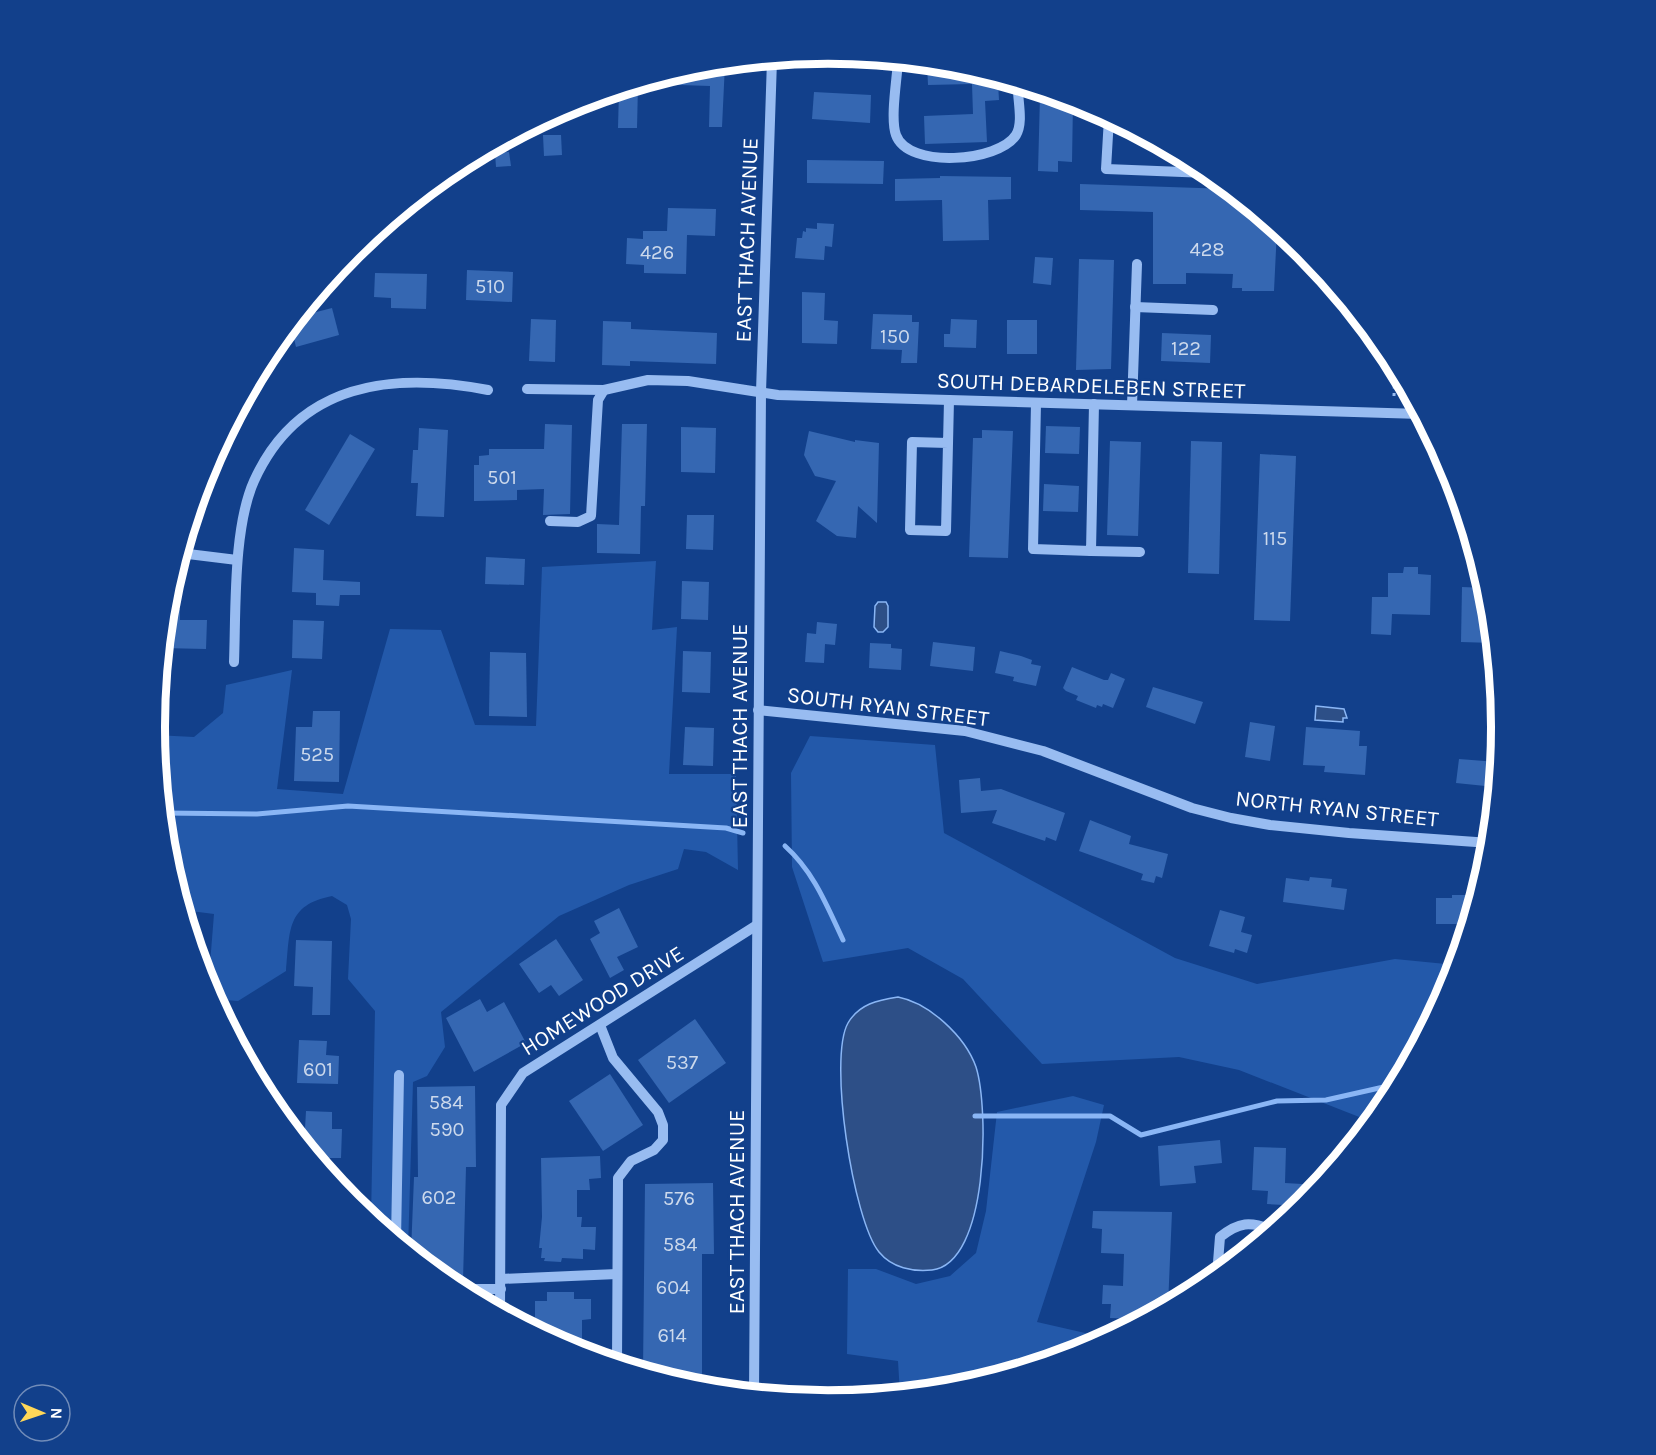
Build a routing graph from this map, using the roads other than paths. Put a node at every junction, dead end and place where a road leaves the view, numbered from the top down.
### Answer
1 (772, 67) edge
2 (898, 68) edge
3 (1018, 93) edge
4 (1112, 129) edge
5 (1190, 172) edge
6 (1137, 264) dead end
7 (1135, 307) junction
8 (1214, 310) dead end
9 (527, 389) dead end
10 (488, 390) dead end
11 (604, 390) junction
12 (761, 392) junction
13 (949, 400) junction
14 (1036, 403) junction
15 (1095, 404) junction
16 (1132, 405) junction
17 (1412, 414) edge
18 (948, 443) junction
19 (550, 521) dead end
20 (1091, 550) junction
21 (1140, 552) dead end
22 (189, 554) edge
23 (237, 560) junction
24 (234, 662) dead end
25 (758, 710) junction
26 (1148, 791) joint
27 (1480, 842) edge
28 (758, 925) junction
29 (600, 1025) junction
30 (399, 1075) dead end
31 (1264, 1227) edge
32 (396, 1230) edge
33 (1218, 1263) edge
34 (617, 1274) junction
35 (501, 1284) junction
36 (473, 1287) edge
37 (501, 1305) edge
38 (617, 1356) edge
39 (754, 1386) edge

1 - 12 street, EAST THACH AVENUE
2 - 3 street
4 - 5 street
6 - 7 street
7 - 8 street
7 - 16 street
9 - 11 street, SOUTH DEBARDELEBEN STREET
10 - 23 street
11 - 12 street, SOUTH DEBARDELEBEN STREET
11 - 19 street
12 - 13 street, SOUTH DEBARDELEBEN STREET
12 - 25 street, EAST THACH AVENUE
13 - 14 street, SOUTH DEBARDELEBEN STREET
13 - 18 street
14 - 15 street, SOUTH DEBARDELEBEN STREET
14 - 20 street
15 - 16 street, SOUTH DEBARDELEBEN STREET
15 - 20 street
16 - 17 street, SOUTH DEBARDELEBEN STREET
18 - 18 street
20 - 21 street
22 - 23 street
23 - 24 street
25 - 26 street, SOUTH RYAN STREET
25 - 28 street, EAST THACH AVENUE
26 - 27 street, NORTH RYAN STREET
28 - 29 street, HOMEWOOD DRIVE
28 - 39 street, EAST THACH AVENUE
29 - 34 street
29 - 35 street, HOMEWOOD DRIVE
30 - 32 street
31 - 33 street
34 - 35 street
34 - 38 street
35 - 36 street
35 - 37 street, HOMEWOOD DRIVE

